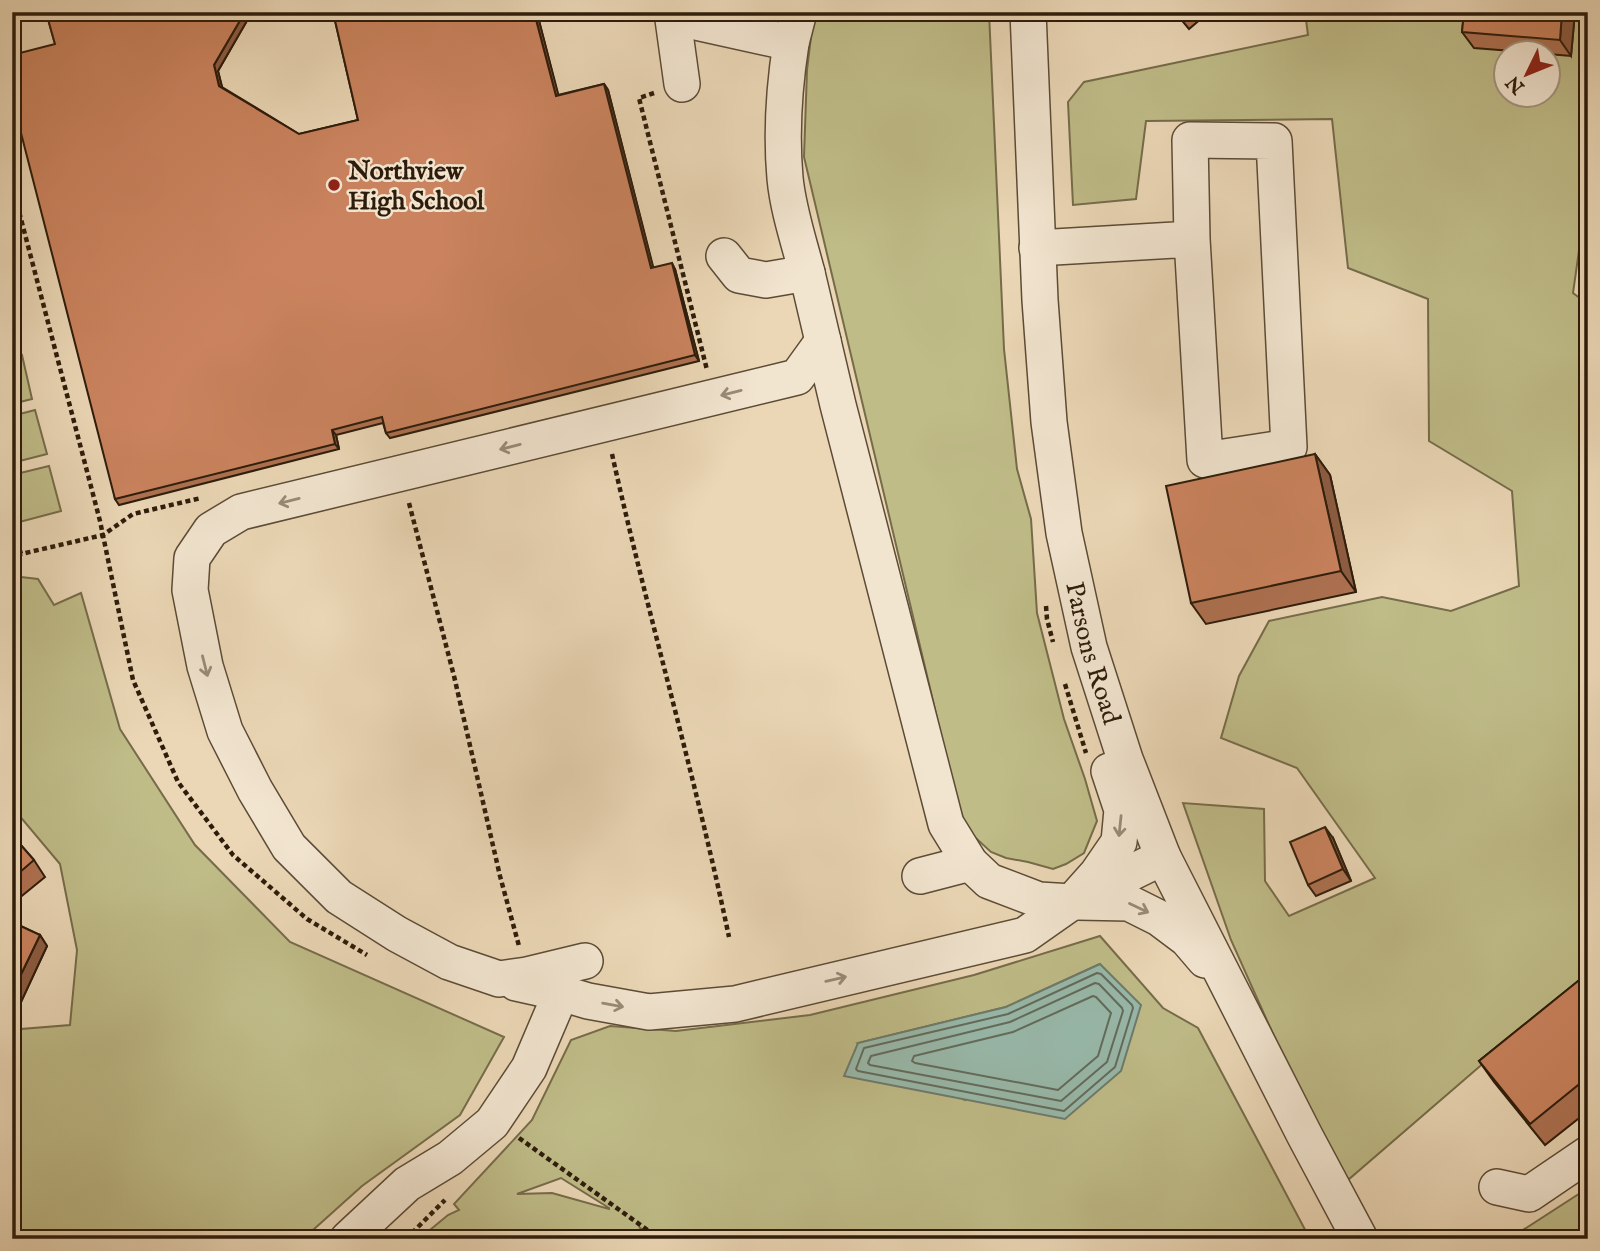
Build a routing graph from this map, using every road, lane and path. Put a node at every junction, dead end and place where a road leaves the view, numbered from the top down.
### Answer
1 (672, 12) edge
2 (678, 12) edge
3 (1028, 12) edge
4 (795, 28) edge
5 (672, 87) joint
6 (12, 201) edge
7 (1192, 239) junction
8 (1038, 248) junction
9 (724, 256) dead end
10 (807, 273) junction
11 (822, 341) junction
12 (707, 372) dead end
13 (797, 377) junction
14 (838, 405) junction
15 (605, 424) junction
16 (402, 474) junction
17 (212, 495) dead end
18 (15, 534) dead end
19 (103, 535) junction
20 (1073, 571) junction
21 (1045, 594) dead end
22 (1054, 643) dead end
23 (1064, 680) dead end
24 (1090, 763) dead end
25 (1163, 857) junction
26 (970, 863) junction
27 (920, 876) dead end
28 (1072, 902) junction
29 (729, 937) dead end
30 (373, 959) dead end
31 (585, 961) dead end
32 (513, 977) junction
33 (1232, 992) junction
34 (561, 993) junction
35 (513, 1133) dead end
36 (1588, 1154) edge
37 (1497, 1187) dead end
38 (348, 1239) edge
39 (660, 1239) edge
40 (1360, 1239) edge

1 - 5 street
2 - 4 street
3 - 8 street, Parsons Road
4 - 10 street
5 - 12 path
6 - 19 path
7 - 7 street
7 - 8 street
8 - 20 street, Parsons Road
9 - 10 street
10 - 11 street
11 - 13 street
11 - 14 street
13 - 14 street
13 -> 15 street
14 - 26 street
15 -> 16 street
15 - 29 path
16 - 32 path
16 -> 32 street
17 - 19 path
18 - 19 path
19 - 30 path
20 - 25 street, Parsons Road
20 -> 28 street
21 - 22 path
23 - 24 path
25 - 28 street
25 - 33 street, Parsons Road
26 - 27 street
26 - 28 street
28 -> 33 street
34 -> 28 street
31 - 32 street
32 - 34 street
33 - 40 street, Parsons Road
34 - 38 street
35 - 39 path
36 - 37 street

